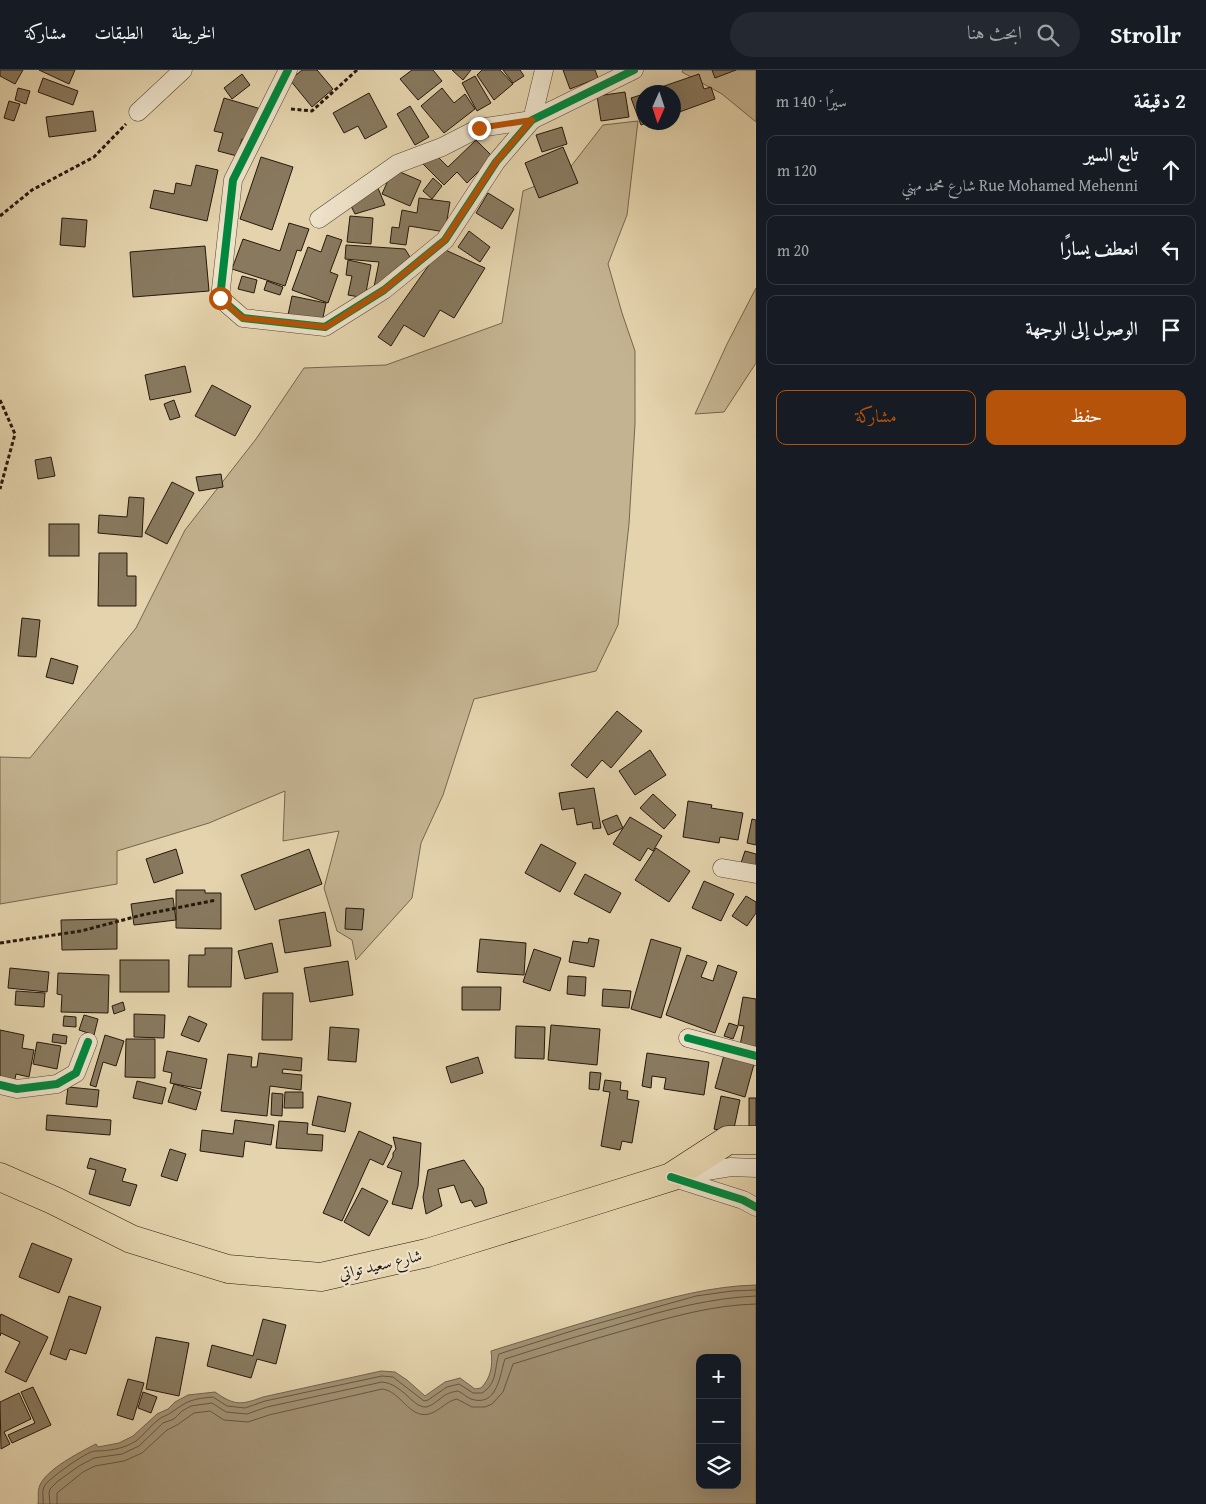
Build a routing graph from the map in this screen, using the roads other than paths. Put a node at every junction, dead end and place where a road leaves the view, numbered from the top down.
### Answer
1 (183, 70) edge
2 (288, 70) edge
3 (544, 70) edge
4 (634, 70) edge
5 (138, 112) road end
6 (532, 120) junction
7 (319, 219) dead end
8 (722, 868) dead end
9 (756, 874) edge
10 (688, 1038) dead end
11 (88, 1042) dead end
12 (756, 1056) edge
13 (0, 1085) edge
14 (756, 1140) edge
15 (756, 1168) edge
16 (0, 1177) edge
17 (671, 1177) junction
18 (756, 1207) edge

1 - 5 street
2 - 6 street
3 - 6 street
4 - 6 street
6 - 7 street
8 - 9 street
10 - 12 street
11 - 13 street
14 - 17 main road, شارع سعيد تواتي
15 - 17 street
16 - 17 main road, شارع سعيد تواتي
17 - 18 street

